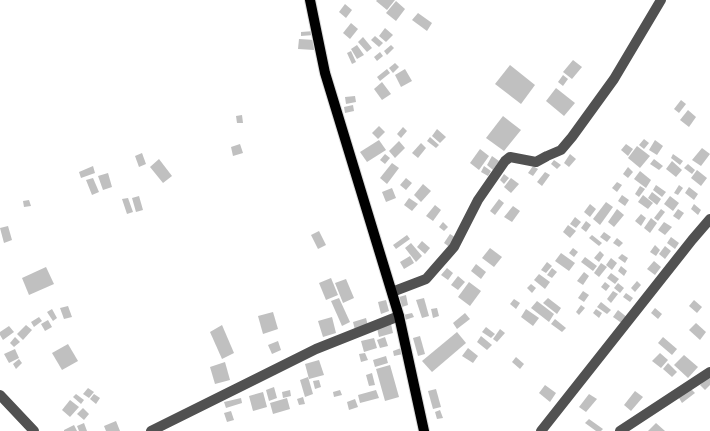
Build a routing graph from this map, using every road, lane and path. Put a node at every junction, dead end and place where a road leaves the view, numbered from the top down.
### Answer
1 (310, 0) edge
2 (661, 0) edge
3 (710, 219) edge
4 (392, 292) junction
5 (399, 316) junction
6 (710, 372) edge
7 (0, 395) edge
8 (34, 431) edge
9 (150, 431) edge
10 (424, 431) edge
11 (541, 431) edge
12 (620, 431) edge

1 - 4 main road
2 - 4 street
3 - 11 street
4 - 5 main road
5 - 9 street
5 - 10 main road
6 - 12 street
7 - 8 street

